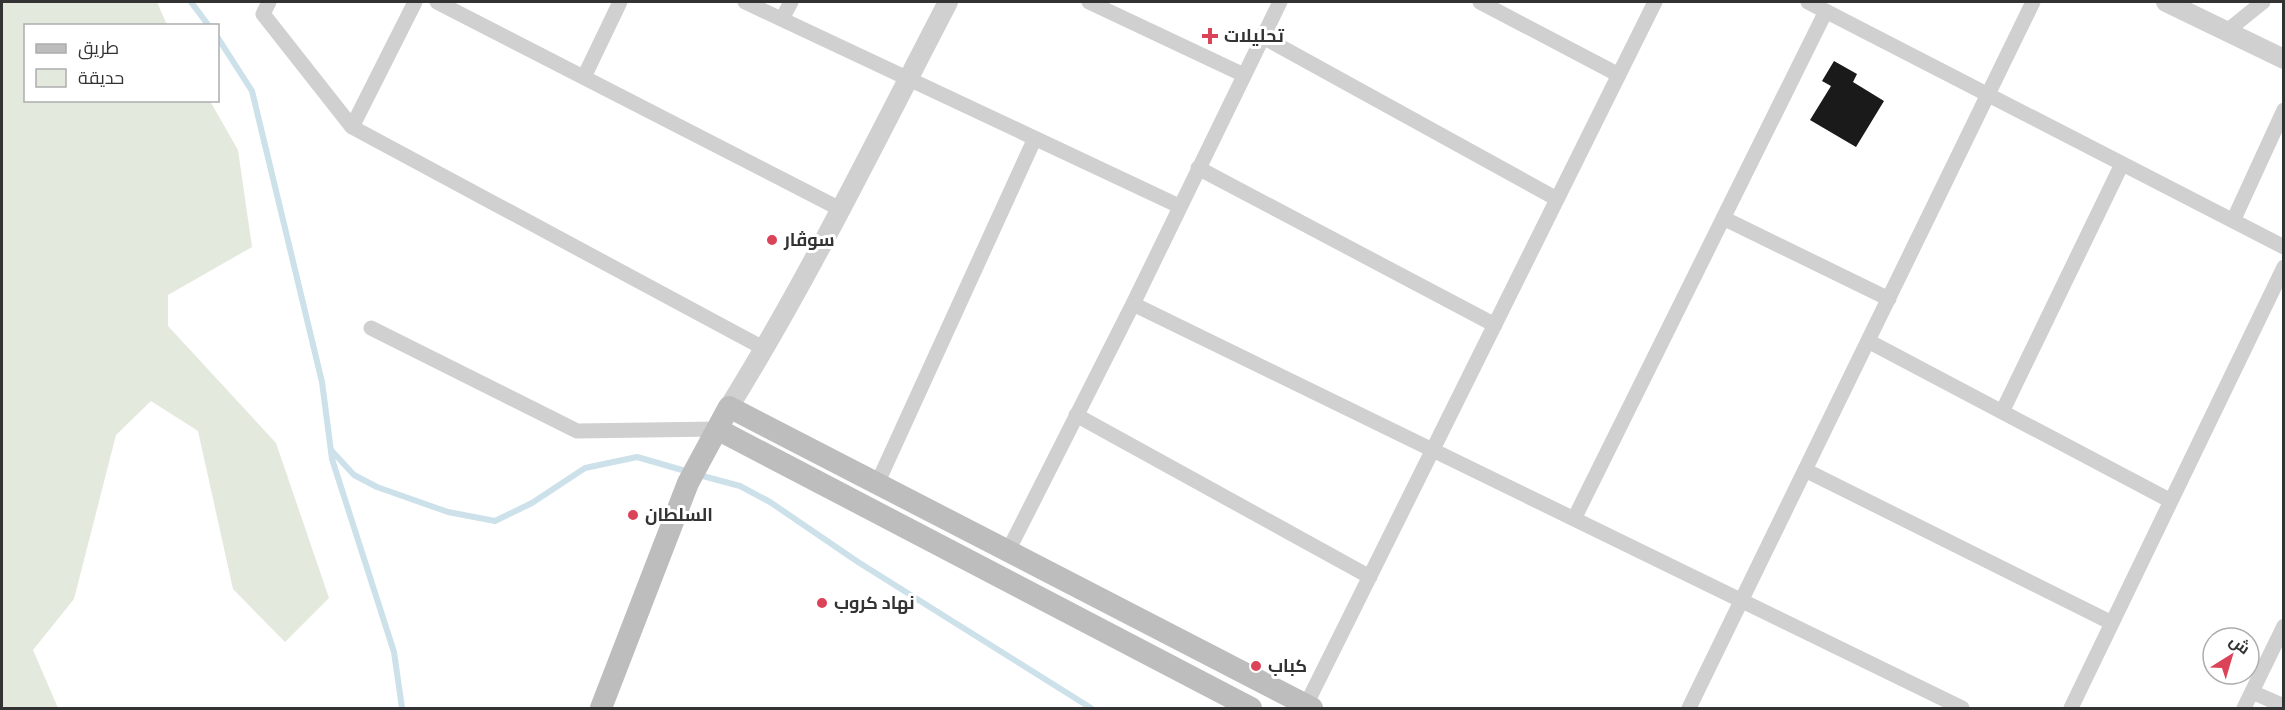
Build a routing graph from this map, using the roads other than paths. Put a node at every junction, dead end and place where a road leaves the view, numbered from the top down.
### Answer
1 (269, 2) edge
2 (415, 2) edge
3 (437, 2) edge
4 (621, 2) edge
5 (746, 2) edge
6 (791, 2) edge
7 (948, 2) edge
8 (1089, 2) edge
9 (1280, 2) edge
10 (1480, 2) edge
11 (1655, 2) edge
12 (1808, 2) edge
13 (2033, 2) edge
14 (2166, 2) edge
15 (2263, 2) edge
16 (1118, 8) edge
17 (1826, 11) junction
18 (782, 19) junction
19 (2227, 31) junction
20 (1263, 37) junction
21 (2283, 59) edge
22 (1244, 75) junction
23 (1619, 75) junction
24 (584, 77) junction
25 (907, 80) junction
26 (1988, 94) junction
27 (2283, 110) edge
28 (352, 127) junction
29 (1035, 138) junction
30 (2122, 164) junction
31 (1198, 168) junction
32 (1557, 199) junction
33 (1179, 206) junction
34 (842, 210) junction
35 (1723, 218) junction
36 (2233, 221) junction
37 (2283, 247) edge
38 (2283, 267) edge
39 (1889, 299) junction
40 (1133, 304) junction
41 (1495, 325) junction
42 (371, 328) dead end
43 (1868, 341) junction
44 (765, 350) junction
45 (729, 407) junction
46 (2002, 412) junction
47 (1076, 415) junction
48 (717, 429) junction
49 (1433, 450) junction
50 (1805, 470) junction
51 (856, 473) junction
52 (877, 484) junction
53 (845, 496) junction
54 (2171, 501) junction
55 (1574, 519) junction
56 (1007, 553) junction
57 (1370, 577) junction
58 (1742, 601) junction
59 (2112, 623) junction
60 (2283, 626) edge
61 (2252, 692) junction
62 (2283, 706) edge
63 (1309, 707) edge
64 (601, 708) edge
65 (1251, 708) edge
66 (1689, 708) edge
67 (1962, 708) edge
68 (2072, 708) edge
69 (2244, 708) edge

1 - 28 street
2 - 28 street
3 - 24 street
4 - 24 street
5 - 18 street
6 - 18 street
7 - 25 street
8 - 16 street
9 - 20 street
10 - 23 street
11 - 23 street
12 - 17 street
13 - 26 street
14 - 19 street
15 - 19 street
16 - 22 street
17 - 26 street
17 - 35 street
18 - 25 street
19 - 21 street
20 - 22 street
20 - 32 street
22 - 31 street
23 - 32 street
24 - 34 street
25 - 29 street
25 - 34 street
26 - 30 street
26 - 39 street
27 - 36 street
28 - 44 street
29 - 33 street
29 - 52 street
30 - 36 street
30 - 46 street
31 - 33 street
31 - 41 street
32 - 41 street
33 - 40 street
34 - 44 street
35 - 39 street
35 - 55 street
36 - 37 street
38 - 54 street
39 - 43 street
40 - 47 street
40 - 49 street
41 - 49 street
42 - 48 street
43 - 46 street
43 - 50 street
44 - 45 street
45 - 48 main road
45 - 51 main road
46 - 54 street
47 - 56 street
47 - 57 street
48 - 53 main road
48 - 64 main road
49 - 55 street
49 - 57 street
50 - 58 street
50 - 59 street
51 - 52 main road
51 - 53 main road
52 - 56 main road
53 - 65 main road
54 - 59 street
55 - 58 street
56 - 63 main road
57 - 63 street
58 - 66 street
58 - 67 street
59 - 68 street
60 - 61 street
61 - 62 street
61 - 69 street

